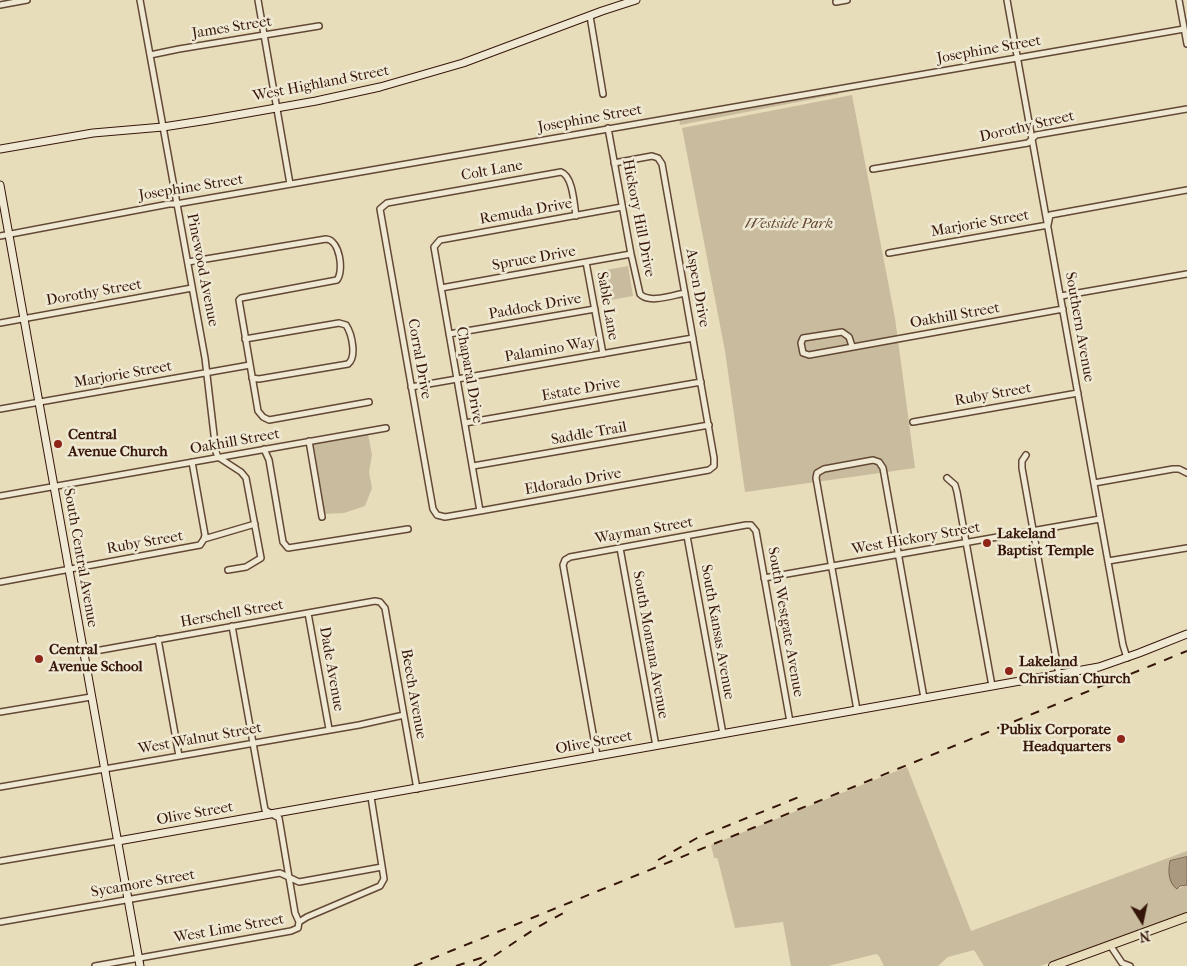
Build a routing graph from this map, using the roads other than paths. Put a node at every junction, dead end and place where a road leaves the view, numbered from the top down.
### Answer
1 (27, 0) edge
2 (140, 0) edge
3 (258, 0) edge
4 (636, 0) edge
5 (847, 0) edge
6 (1007, 0) edge
7 (1179, 0) edge
8 (836, 2) dead end
9 (0, 4) edge
10 (590, 16) junction
11 (319, 26) dead end
12 (1184, 29) junction
13 (264, 35) junction
14 (1187, 44) edge
15 (150, 55) junction
16 (1017, 58) junction
17 (603, 94) dead end
18 (276, 107) junction
19 (1187, 108) edge
20 (163, 127) junction
21 (608, 128) junction
22 (1032, 139) junction
23 (0, 149) edge
24 (614, 163) junction
25 (872, 169) dead end
26 (290, 184) junction
27 (0, 185) edge
28 (1187, 190) edge
29 (176, 204) junction
30 (381, 208) joint
31 (622, 208) junction
32 (576, 216) junction
33 (1048, 225) junction
34 (8, 235) junction
35 (0, 236) edge
36 (435, 244) joint
37 (888, 253) dead end
38 (631, 254) junction
39 (188, 262) junction
40 (586, 262) junction
41 (1187, 274) edge
42 (192, 288) junction
43 (441, 288) junction
44 (685, 293) junction
45 (1060, 296) junction
46 (595, 309) junction
47 (1063, 309) junction
48 (24, 318) junction
49 (0, 323) edge
50 (449, 334) junction
51 (693, 338) junction
52 (245, 339) junction
53 (852, 346) junction
54 (603, 354) junction
55 (250, 365) junction
56 (207, 372) junction
57 (252, 378) junction
58 (457, 379) junction
59 (701, 382) junction
60 (411, 387) junction
61 (1078, 393) junction
62 (39, 402) junction
63 (369, 402) dead end
64 (0, 409) edge
65 (913, 422) dead end
66 (465, 423) junction
67 (709, 425) junction
68 (386, 428) dead end
69 (309, 441) junction
70 (264, 449) junction
71 (1026, 455) dead end
72 (218, 457) junction
73 (192, 462) junction
74 (473, 466) junction
75 (713, 468) joint
76 (1187, 473) edge
77 (947, 478) dead end
78 (1094, 483) junction
79 (53, 486) junction
80 (0, 496) edge
81 (480, 511) junction
82 (437, 515) joint
83 (322, 518) dead end
84 (1100, 519) junction
85 (255, 524) junction
86 (753, 527) joint
87 (408, 529) dead end
88 (1034, 531) junction
89 (687, 536) junction
90 (204, 539) junction
91 (966, 542) junction
92 (620, 548) junction
93 (1187, 548) edge
94 (899, 554) junction
95 (1108, 561) junction
96 (832, 566) junction
97 (69, 570) junction
98 (228, 570) dead end
99 (764, 578) junction
100 (0, 582) edge
101 (383, 605) joint
102 (308, 613) junction
103 (232, 626) junction
104 (1187, 634) edge
105 (158, 639) junction
106 (84, 653) junction
107 (1127, 658) junction
108 (1058, 674) junction
109 (992, 686) junction
110 (91, 697) junction
111 (924, 698) junction
112 (857, 710) junction
113 (0, 712) edge
114 (404, 715) junction
115 (790, 722) junction
116 (329, 729) junction
117 (722, 734) junction
118 (252, 743) junction
119 (656, 746) junction
120 (179, 756) junction
121 (597, 756) junction
122 (105, 769) junction
123 (0, 787) edge
124 (417, 788) junction
125 (371, 796) junction
126 (272, 814) junction
127 (118, 840) junction
128 (0, 861) edge
129 (382, 867) junction
130 (289, 877) junction
131 (128, 899) junction
132 (1187, 917) edge
133 (0, 922) edge
134 (299, 922) junction
135 (1110, 945) junction
136 (139, 958) junction
137 (1067, 964) edge
138 (1121, 964) edge
139 (95, 966) edge
140 (140, 966) edge
141 (1053, 966) edge
142 (1130, 966) edge

1 - 9 street
2 - 15 street, Pinewood Avenue
3 - 13 street
4 - 10 street, West Highland Street
5 - 8 street
6 - 16 street, Southern Avenue
7 - 12 street
10 - 17 street
10 - 18 street, West Highland Street
11 - 13 street, James Street
12 - 14 street
12 - 16 street, Josephine Street
13 - 15 street, James Street
13 - 18 street
15 - 20 street, Pinewood Avenue
16 - 21 street, Josephine Street
16 - 22 street, Southern Avenue
18 - 20 street, West Highland Street
18 - 26 street
19 - 22 street, Dorothy Street
20 - 23 street, West Highland Street
20 - 29 street, Pinewood Avenue
21 - 24 street, Hickory Hill Drive
21 - 26 street, Josephine Street
22 - 25 street, Dorothy Street
22 - 33 street, Southern Avenue
24 - 31 street, Hickory Hill Drive
24 - 44 street, Aspen Drive
26 - 29 street, Josephine Street
27 - 34 street, South Central Avenue
28 - 33 street, Marjorie Street
29 - 34 street, Josephine Street
29 - 39 street, Pinewood Avenue
30 - 32 street, Colt Lane
30 - 60 street, Corral Drive
31 - 32 street, Remuda Drive
31 - 38 street, Hickory Hill Drive
32 - 36 street, Remuda Drive
33 - 37 street, Marjorie Street
33 - 45 street, Southern Avenue
34 - 35 street, Josephine Street
34 - 48 street, South Central Avenue
36 - 43 street, Chaparal Drive
38 - 40 street, Spruce Drive
38 - 44 street, Hickory Hill Drive
39 - 42 street, Pinewood Avenue
39 - 52 street
40 - 43 street, Spruce Drive
40 - 46 street, Sable Lane
41 - 45 street
42 - 48 street, Dorothy Street
42 - 56 street, Pinewood Avenue
43 - 50 street, Chaparal Drive
44 - 51 street, Aspen Drive
45 - 47 street, Southern Avenue
46 - 50 street, Paddock Drive
46 - 54 street, Sable Lane
47 - 53 street, Oakhill Street
47 - 61 street, Southern Avenue
48 - 49 street, Dorothy Street
48 - 62 street, South Central Avenue
50 - 58 street, Chaparal Drive
51 - 54 street, Palamino Way
51 - 59 street, Aspen Drive
52 - 55 street
52 - 57 street
53 - 53 street, Oakhill Street
54 - 58 street, Palamino Way
55 - 56 street, Marjorie Street
55 - 57 street
56 - 62 street, Marjorie Street
56 - 72 street, Pinewood Avenue
57 - 63 street
58 - 60 street, Palamino Way
58 - 66 street, Chaparal Drive
59 - 66 street, Estate Drive
59 - 67 street, Aspen Drive
60 - 82 street, Corral Drive
61 - 65 street, Ruby Street
61 - 78 street, Southern Avenue
62 - 64 street, Marjorie Street
62 - 79 street, South Central Avenue
66 - 74 street, Chaparal Drive
67 - 74 street, Saddle Trail
67 - 75 street, Aspen Drive
68 - 69 street, Oakhill Street
69 - 70 street, Oakhill Street
69 - 83 street
70 - 72 street, Oakhill Street
70 - 87 street
71 - 88 street
72 - 73 street, Oakhill Street
72 - 85 street
73 - 79 street, Oakhill Street
73 - 90 street, Ruby Street
74 - 81 street, Chaparal Drive
75 - 81 street, Eldorado Drive
76 - 78 street
77 - 91 street
78 - 84 street, Southern Avenue
79 - 80 street, Oakhill Street
79 - 97 street, South Central Avenue
81 - 82 street, Eldorado Drive
84 - 88 street, West Hickory Street
84 - 95 street, Southern Avenue
85 - 90 street, Ruby Street
85 - 98 street
86 - 89 street, Wayman Street
86 - 99 street, South Westgate Avenue
88 - 91 street, West Hickory Street
88 - 108 street
89 - 92 street, Wayman Street
89 - 117 street, South Kansas Avenue
90 - 97 street, Ruby Street
91 - 94 street, West Hickory Street
91 - 109 street
92 - 119 street, South Montana Avenue
92 - 121 street, Wayman Street
93 - 95 street
94 - 96 street, West Hickory Street
94 - 96 street
94 - 111 street
95 - 107 street, Southern Avenue
96 - 99 street, West Hickory Street
96 - 112 street
97 - 100 street, Ruby Street
97 - 106 street, South Central Avenue
99 - 115 street, South Westgate Avenue
101 - 102 street, Herschell Street
101 - 114 street, Beech Avenue
102 - 103 street, Herschell Street
102 - 116 street, Dade Avenue
103 - 105 street, Herschell Street
103 - 118 street
104 - 107 street, Olive Street
105 - 106 street, Herschell Street
105 - 120 street
106 - 110 street, South Central Avenue
107 - 108 street, Olive Street
108 - 109 street, Olive Street
109 - 111 street, Olive Street
110 - 113 street
110 - 122 street, South Central Avenue
111 - 112 street, Olive Street
112 - 115 street, Olive Street
114 - 116 street, West Walnut Street
114 - 124 street, Beech Avenue
115 - 117 street, Olive Street
116 - 118 street, West Walnut Street
117 - 119 street, Olive Street
118 - 120 street, West Walnut Street
118 - 126 street
119 - 121 street, Olive Street
120 - 122 street, West Walnut Street
121 - 124 street, Olive Street
122 - 123 street, West Walnut Street
122 - 127 street, South Central Avenue
124 - 125 street, Olive Street
125 - 126 street, Olive Street
125 - 129 street
126 - 127 street, Olive Street
126 - 130 street
127 - 128 street, Olive Street
127 - 131 street, South Central Avenue
129 - 130 street, Sycamore Street
129 - 134 street, West Lime Street
130 - 131 street, Sycamore Street
130 - 134 street
131 - 133 street, Sycamore Street
131 - 136 street, South Central Avenue
132 - 135 main road
134 - 136 street, West Lime Street
135 - 137 main road
135 - 138 street
136 - 139 street, West Lime Street
136 - 140 street, South Central Avenue
137 - 141 main road
138 - 142 street

